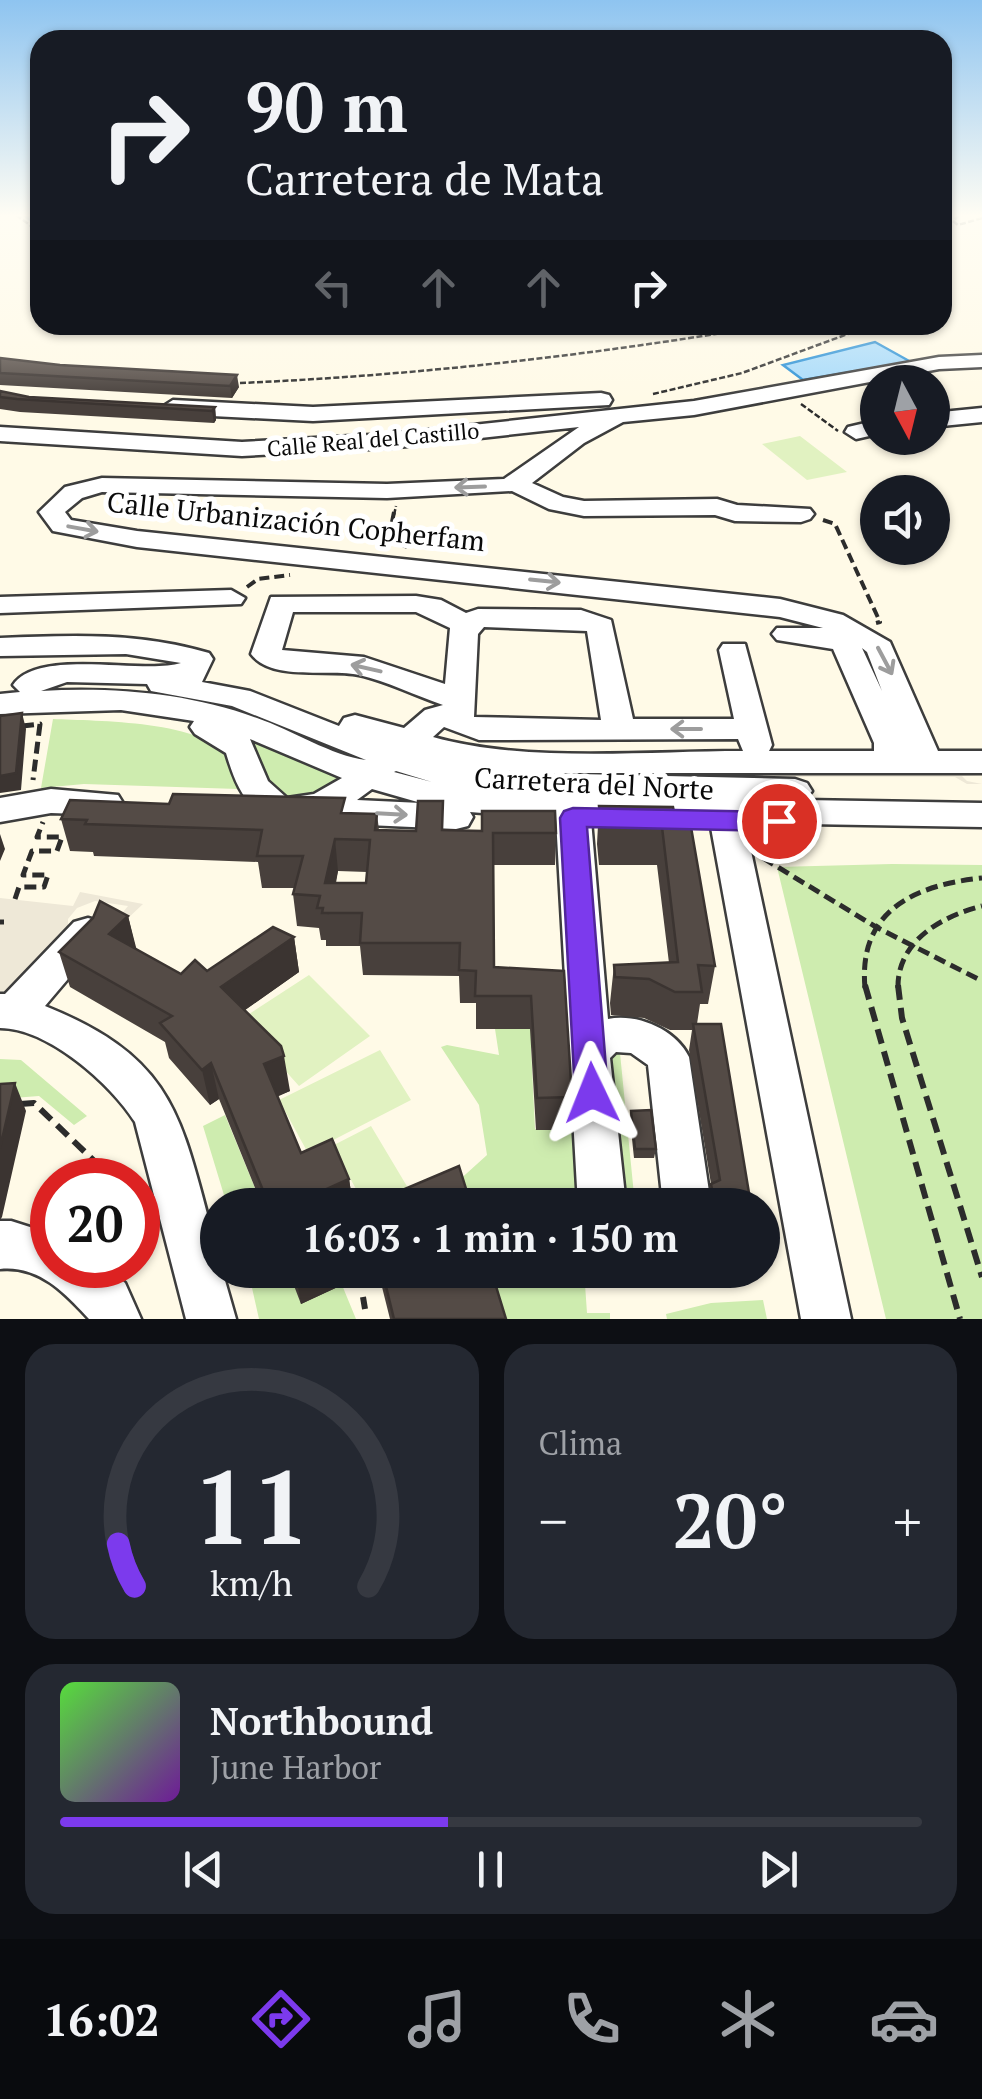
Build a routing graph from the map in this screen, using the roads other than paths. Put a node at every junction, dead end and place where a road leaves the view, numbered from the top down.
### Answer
1 (980, 357) edge
2 (744, 400) junction
3 (145, 405) edge
4 (982, 415) edge
5 (616, 416) junction
6 (950, 418) edge
7 (12, 436) edge
8 (0, 443) edge
9 (516, 483) junction
10 (801, 514) road end
11 (231, 598) dead end
12 (0, 605) edge
13 (466, 624) junction
14 (787, 634) dead end
15 (0, 647) edge
16 (734, 650) dead end
17 (191, 676) junction
18 (14, 687) edge
19 (457, 707) junction
20 (4, 715) edge
21 (752, 729) junction
22 (619, 730) junction
23 (388, 758) junction
24 (760, 762) junction
25 (890, 762) junction
26 (926, 762) junction
27 (982, 762) edge
28 (982, 794) edge
29 (145, 804) edge
30 (27, 805) edge
31 (220, 807) edge
32 (295, 810) junction
33 (982, 816) edge
34 (573, 818) junction
35 (982, 826) edge
36 (730, 842) junction
37 (93, 919) edge
38 (8, 1011) edge
39 (590, 1049) junction
40 (601, 1188) edge
41 (685, 1188) edge
42 (0, 1245) edge
43 (30, 1250) edge
44 (93, 1288) edge
45 (116, 1319) edge
46 (211, 1319) edge
47 (826, 1319) edge

1 - 2 street
2 - 3 street
2 - 5 street, Calle Real del Castillo
4 - 6 street
5 - 7 street, Calle Real del Castillo
5 - 9 street
7 - 8 street, Calle Real del Castillo
9 - 10 street, Calle Urbanización Copherfam
9 -> 26 street, Calle Urbanización Copherfam
11 - 12 street
13 - 19 street
19 -> 13 street
13 - 22 street
14 - 25 street
15 - 17 street
16 - 21 street
17 - 18 street
17 - 23 street
18 - 23 street
19 - 22 street
19 - 23 street
20 - 23 street
20 - 32 street
21 -> 22 street
21 - 24 street
23 - 24 street
23 - 28 street, Carretera del Norte
23 - 32 street
23 - 33 street, Carretera del Norte
24 - 25 street
25 - 26 street
26 - 27 street
29 - 30 street
31 - 32 street
32 -> 34 street
34 - 36 street
34 - 39 street
35 - 36 street
36 - 47 street
37 - 38 street
38 - 46 street
39 - 40 street
39 - 41 street
42 - 43 street
44 - 45 street

